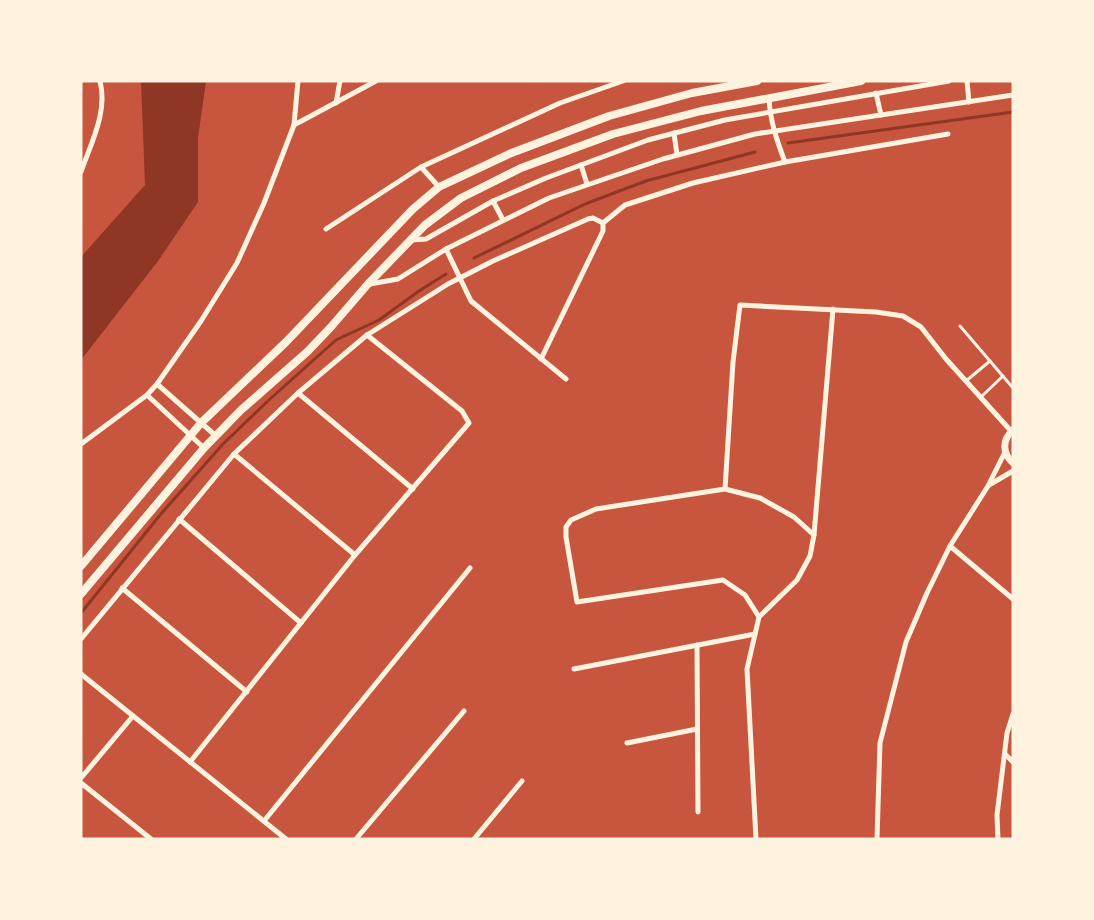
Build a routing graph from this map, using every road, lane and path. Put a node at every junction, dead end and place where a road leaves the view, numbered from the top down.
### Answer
1 (100, 81) edge
2 (298, 81) edge
3 (340, 81) edge
4 (376, 81) edge
5 (623, 81) edge
6 (757, 81) edge
7 (861, 81) edge
8 (949, 81) edge
9 (967, 81) edge
10 (876, 93) junction
11 (1013, 95) edge
12 (770, 98) junction
13 (969, 102) junction
14 (336, 103) junction
15 (770, 111) junction
16 (881, 115) junction
17 (294, 125) junction
18 (773, 132) junction
19 (674, 133) junction
20 (948, 134) dead end
21 (677, 155) junction
22 (785, 162) junction
23 (581, 165) junction
24 (421, 167) junction
25 (81, 172) edge
26 (588, 184) junction
27 (439, 187) junction
28 (493, 201) junction
29 (503, 220) junction
30 (603, 223) junction
31 (326, 229) dead end
32 (409, 240) junction
33 (446, 249) junction
34 (460, 278) junction
35 (368, 284) junction
36 (833, 309) junction
37 (960, 326) dead end
38 (367, 335) junction
39 (541, 359) junction
40 (991, 361) junction
41 (1003, 375) junction
42 (566, 379) dead end
43 (966, 381) junction
44 (157, 384) junction
45 (1013, 388) edge
46 (298, 393) junction
47 (147, 395) junction
48 (981, 397) junction
49 (201, 423) junction
50 (1012, 430) edge
51 (190, 436) junction
52 (216, 436) junction
53 (81, 444) edge
54 (204, 448) junction
55 (1005, 452) junction
56 (234, 454) junction
57 (1013, 463) edge
58 (1013, 471) edge
59 (988, 486) junction
60 (413, 489) junction
61 (725, 489) junction
62 (179, 519) junction
63 (814, 535) junction
64 (950, 546) junction
65 (355, 555) junction
66 (81, 566) edge
67 (470, 568) dead end
68 (122, 588) junction
69 (81, 594) edge
70 (1013, 600) edge
71 (759, 616) junction
72 (301, 623) junction
73 (755, 634) junction
74 (81, 639) edge
75 (697, 645) junction
76 (574, 669) dead end
77 (81, 674) edge
78 (247, 692) junction
79 (464, 711) dead end
80 (1013, 714) edge
81 (133, 716) junction
82 (697, 729) junction
83 (627, 743) dead end
84 (1005, 754) junction
85 (190, 762) junction
86 (1013, 762) edge
87 (81, 781) edge
88 (522, 781) dead end
89 (698, 812) dead end
90 (264, 821) junction
91 (150, 839) edge
92 (286, 839) edge
93 (356, 839) edge
94 (474, 839) edge
95 (756, 839) edge
96 (877, 839) edge
97 (998, 839) edge

1 - 25 street
2 - 17 street
3 - 14 street
4 - 14 street
5 - 24 street
6 - 27 main road
7 - 12 main road
8 - 10 street
9 - 13 street
10 - 15 street
10 - 16 street
11 - 13 street
12 - 15 street
12 - 32 main road
13 - 16 street
14 - 17 street
15 - 18 street
15 - 19 street
16 - 18 street
17 - 44 street
18 - 21 street
18 - 22 street
19 - 21 street
19 - 23 street
20 - 22 street
21 - 26 street
22 - 30 street
23 - 26 street
23 - 28 street
24 - 27 street
24 - 31 street
26 - 29 street
27 - 49 main road
28 - 29 street
28 - 32 street
29 - 33 street
30 - 34 street
30 - 39 street
32 - 35 main road
33 - 34 street
33 - 35 street
34 - 38 street
34 - 39 street
35 - 52 main road
36 - 43 street
36 - 61 street
36 - 63 street
37 - 40 lane
38 - 46 street
38 - 60 street
39 - 42 street
40 - 41 lane
40 - 43 lane
41 - 45 lane
41 - 48 lane
43 - 48 street
44 - 47 street
44 - 49 street
46 - 56 street
46 - 60 street
47 - 51 street
47 - 53 street
48 - 50 street
49 - 51 main road
49 - 52 street
50 - 55 street
51 - 54 street
51 - 66 main road
52 - 54 main road
54 - 69 main road
55 - 57 street
55 - 59 street
56 - 62 street
56 - 65 street
58 - 59 street
59 - 64 street
60 - 65 street
61 - 63 street
61 - 71 street
62 - 68 street
62 - 72 street
63 - 71 street
64 - 70 street
64 - 96 street
65 - 72 street
67 - 90 street
68 - 74 street
68 - 78 street
71 - 73 street
72 - 78 street
73 - 75 street
73 - 95 street
75 - 76 street
75 - 82 street
77 - 81 street
78 - 85 street
79 - 93 street
80 - 84 street
81 - 85 street
81 - 87 street
82 - 83 street
82 - 89 street
84 - 86 street
84 - 97 street
85 - 90 street
87 - 91 street
88 - 94 street
90 - 92 street

